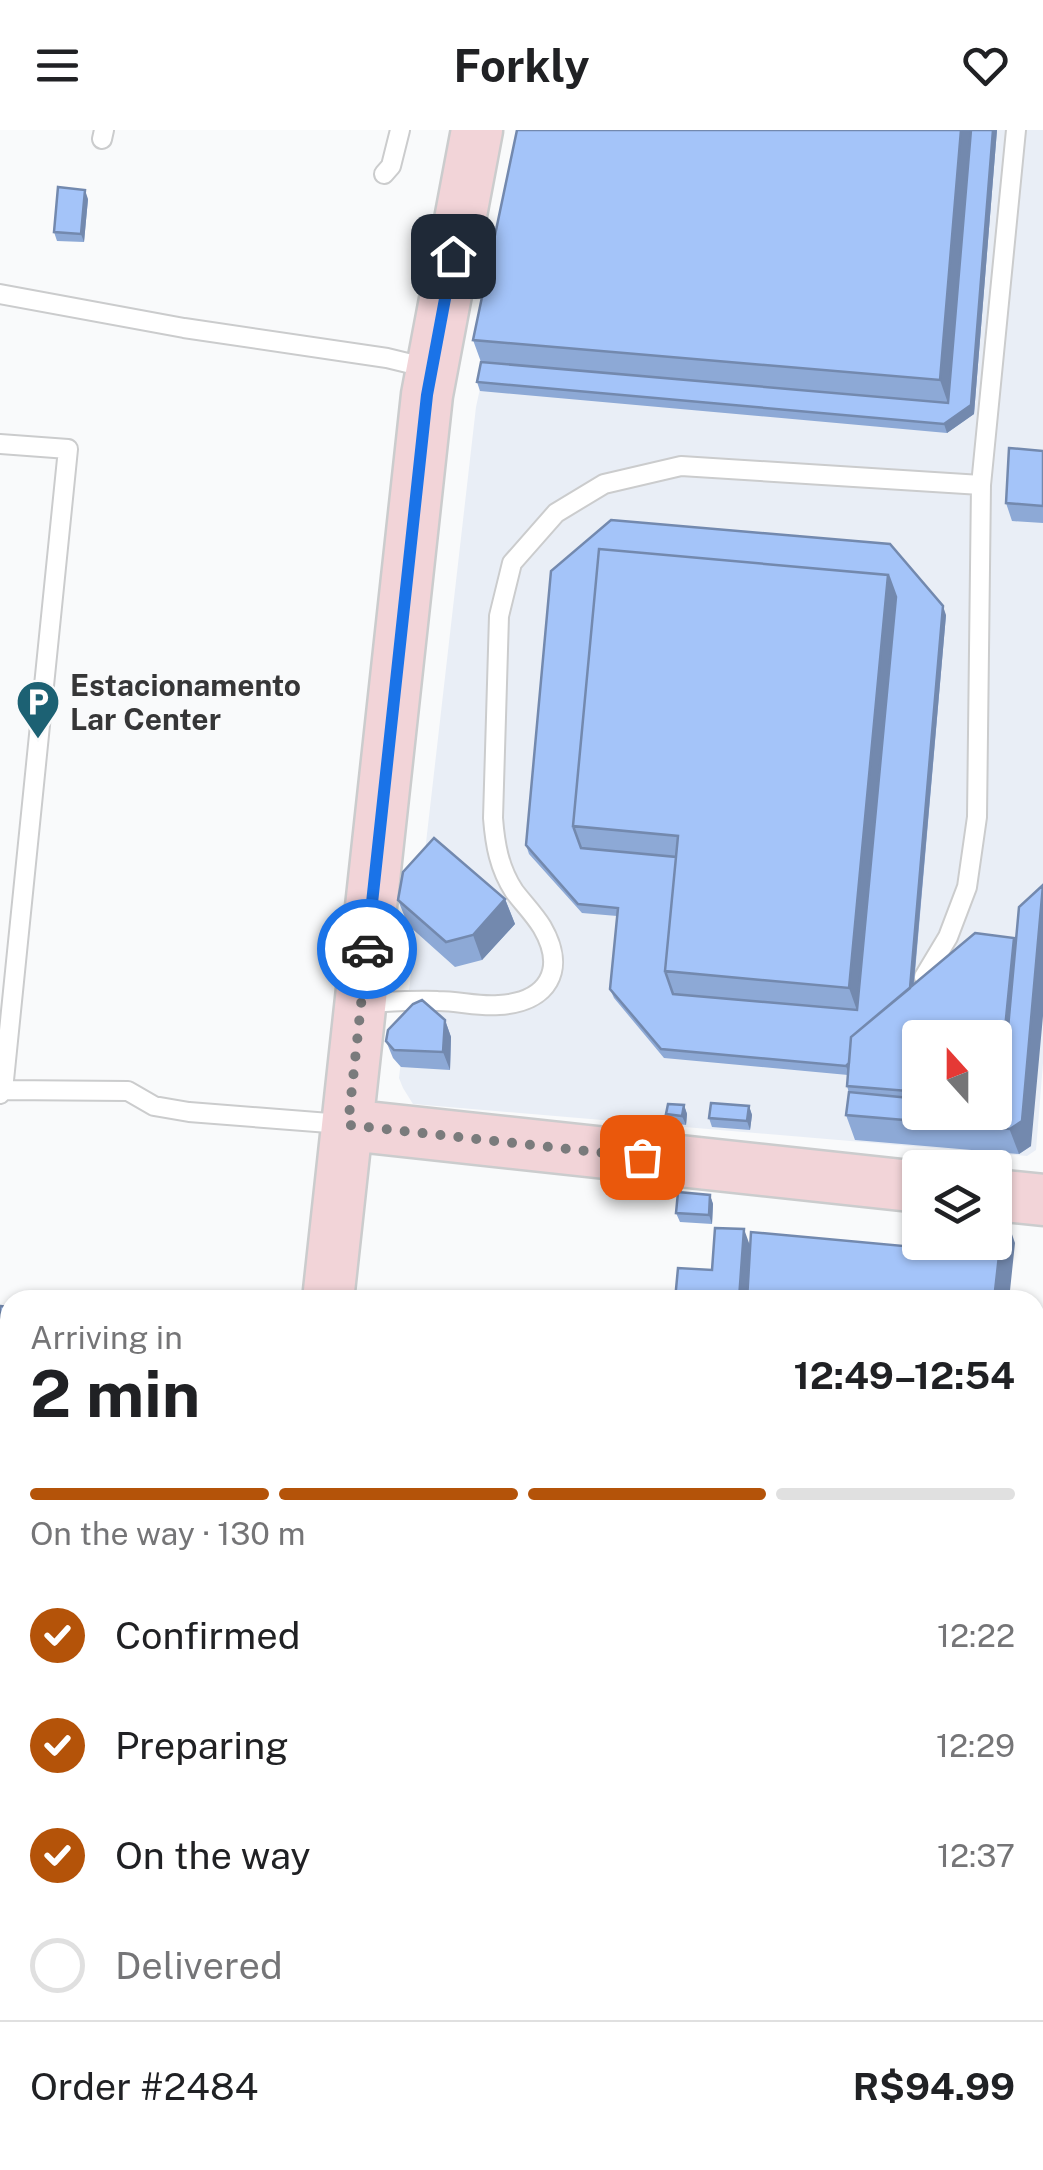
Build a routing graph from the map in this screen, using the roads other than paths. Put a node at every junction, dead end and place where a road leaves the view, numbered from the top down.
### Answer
1 (400, 130) edge
2 (477, 130) edge
3 (1016, 130) edge
4 (384, 174) dead end
5 (0, 294) edge
6 (432, 368) junction
7 (0, 444) edge
8 (981, 486) junction
9 (924, 977) edge
10 (361, 1003) junction
11 (1, 1092) edge
12 (348, 1125) junction
13 (902, 1185) edge
14 (1012, 1197) edge
15 (1043, 1200) edge
16 (329, 1290) edge

1 - 4 lane
2 - 6 street
3 - 8 lane
5 - 6 lane
6 - 10 street
7 - 11 lane
8 - 9 lane
8 - 10 lane
10 - 12 street
11 - 12 lane
12 - 13 street
12 - 16 street
14 - 15 street

